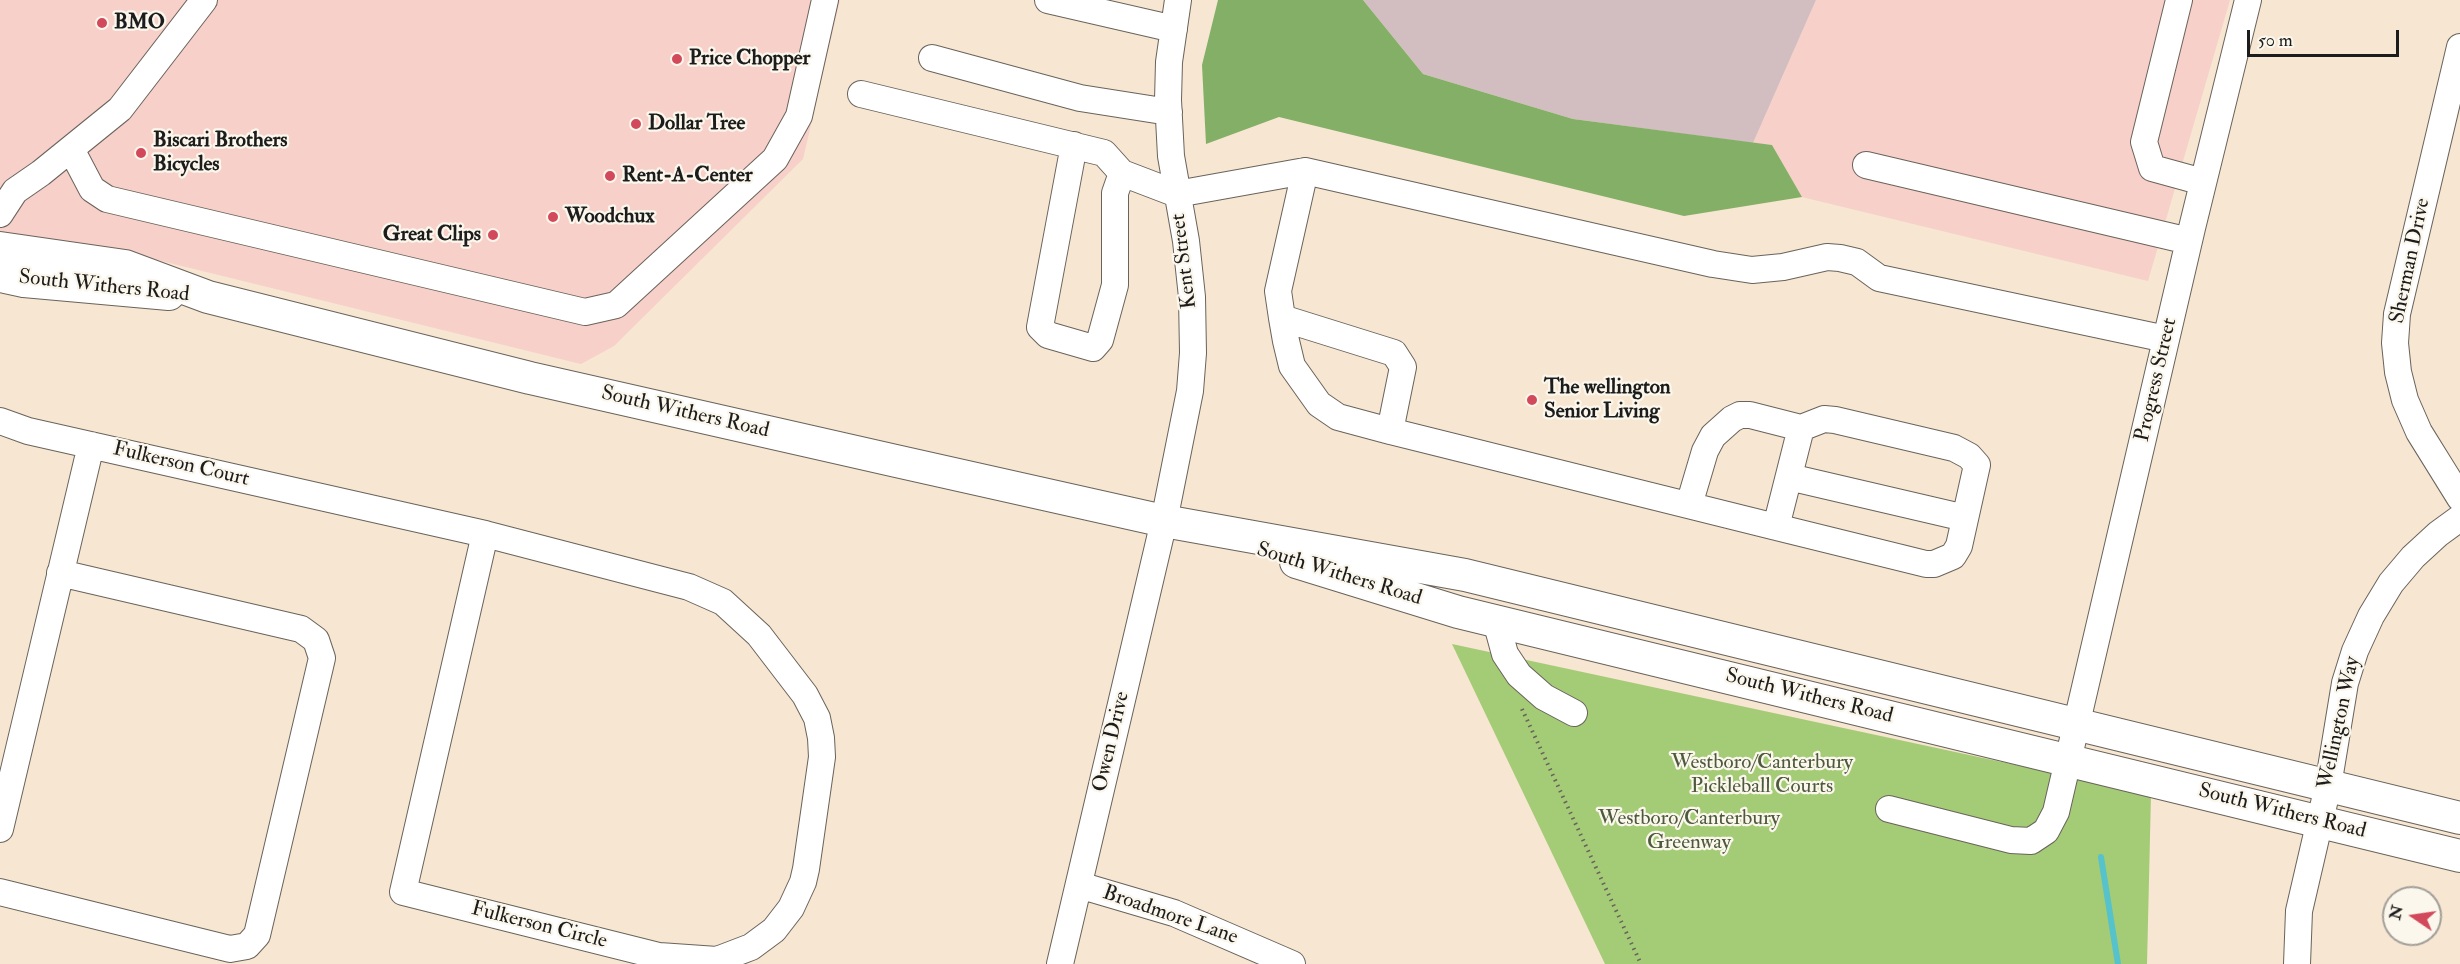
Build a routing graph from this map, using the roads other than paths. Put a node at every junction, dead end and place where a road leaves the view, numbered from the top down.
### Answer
1 (204, 0) edge
2 (825, 0) edge
3 (1048, 0) edge
4 (1178, 0) edge
5 (2179, 0) edge
6 (2248, 0) edge
7 (1174, 29) junction
8 (2460, 47) edge
9 (932, 58) dead end
10 (861, 94) dead end
11 (1169, 112) junction
12 (1074, 145) junction
13 (71, 149) junction
14 (1866, 165) dead end
15 (1305, 171) junction
16 (1122, 173) junction
17 (2203, 182) junction
18 (1177, 194) junction
19 (0, 214) edge
20 (2189, 241) junction
21 (0, 248) edge
22 (0, 276) edge
23 (208, 297) junction
24 (1282, 318) junction
25 (2166, 339) junction
26 (0, 421) edge
27 (1802, 428) junction
28 (1390, 431) junction
29 (90, 445) junction
30 (1789, 477) junction
31 (2460, 498) edge
32 (1689, 505) junction
33 (363, 507) joint
34 (1965, 518) junction
35 (2460, 518) edge
36 (1164, 521) junction
37 (1776, 527) junction
38 (485, 534) junction
39 (60, 573) junction
40 (1496, 621) junction
41 (1574, 713) dead end
42 (2077, 724) junction
43 (2068, 760) junction
44 (2328, 786) junction
45 (1889, 809) dead end
46 (2460, 818) edge
47 (2319, 821) junction
48 (0, 829) edge
49 (2460, 856) edge
50 (1079, 885) junction
51 (0, 892) edge
52 (1060, 964) edge
53 (1292, 964) edge
54 (2297, 964) edge

1 - 13 street
2 - 13 street
3 - 7 street
4 - 7 street, Kent Street
5 - 17 street
6 - 17 street, Progress Street
7 - 11 street, Kent Street
8 - 31 street, Sherman Drive
9 - 11 street
10 - 12 street
11 - 18 street, Kent Street
12 - 16 street
12 - 16 street
13 - 19 street
14 - 20 street
15 - 18 street
15 - 24 street
15 - 25 street
16 - 18 street
17 - 20 street, Progress Street
18 - 36 street, Kent Street
20 - 25 street, Progress Street
21 - 23 main road, South Withers Road
22 - 23 main road, South Withers Road
23 - 36 main road, South Withers Road
24 - 28 street
24 - 28 street
25 - 42 street, Progress Street
26 - 29 street, Fulkerson Court
27 - 30 street
27 - 32 street
27 - 34 street
28 - 32 street
29 - 33 street, Fulkerson Court
29 - 39 street
30 - 34 street
30 - 37 street
32 - 37 street
33 - 38 street, Fulkerson Circle
34 - 37 street
35 - 44 street, Wellington Way
36 - 40 main road, South Withers Road
36 - 42 main road, South Withers Road
36 - 50 street, Owen Drive
38 - 38 street, Fulkerson Circle
39 - 48 street
39 - 51 street
40 - 41 street
40 - 43 main road, South Withers Road
42 - 43 street, Progress Street
42 - 44 main road, South Withers Road
43 - 45 street, Progress Street
43 - 47 main road, South Withers Road
44 - 46 main road, South Withers Road
44 - 47 street, Wellington Way
47 - 49 main road, South Withers Road
47 - 54 street, Wellington Way
50 - 52 street, Owen Drive
50 - 53 street, Broadmore Lane

